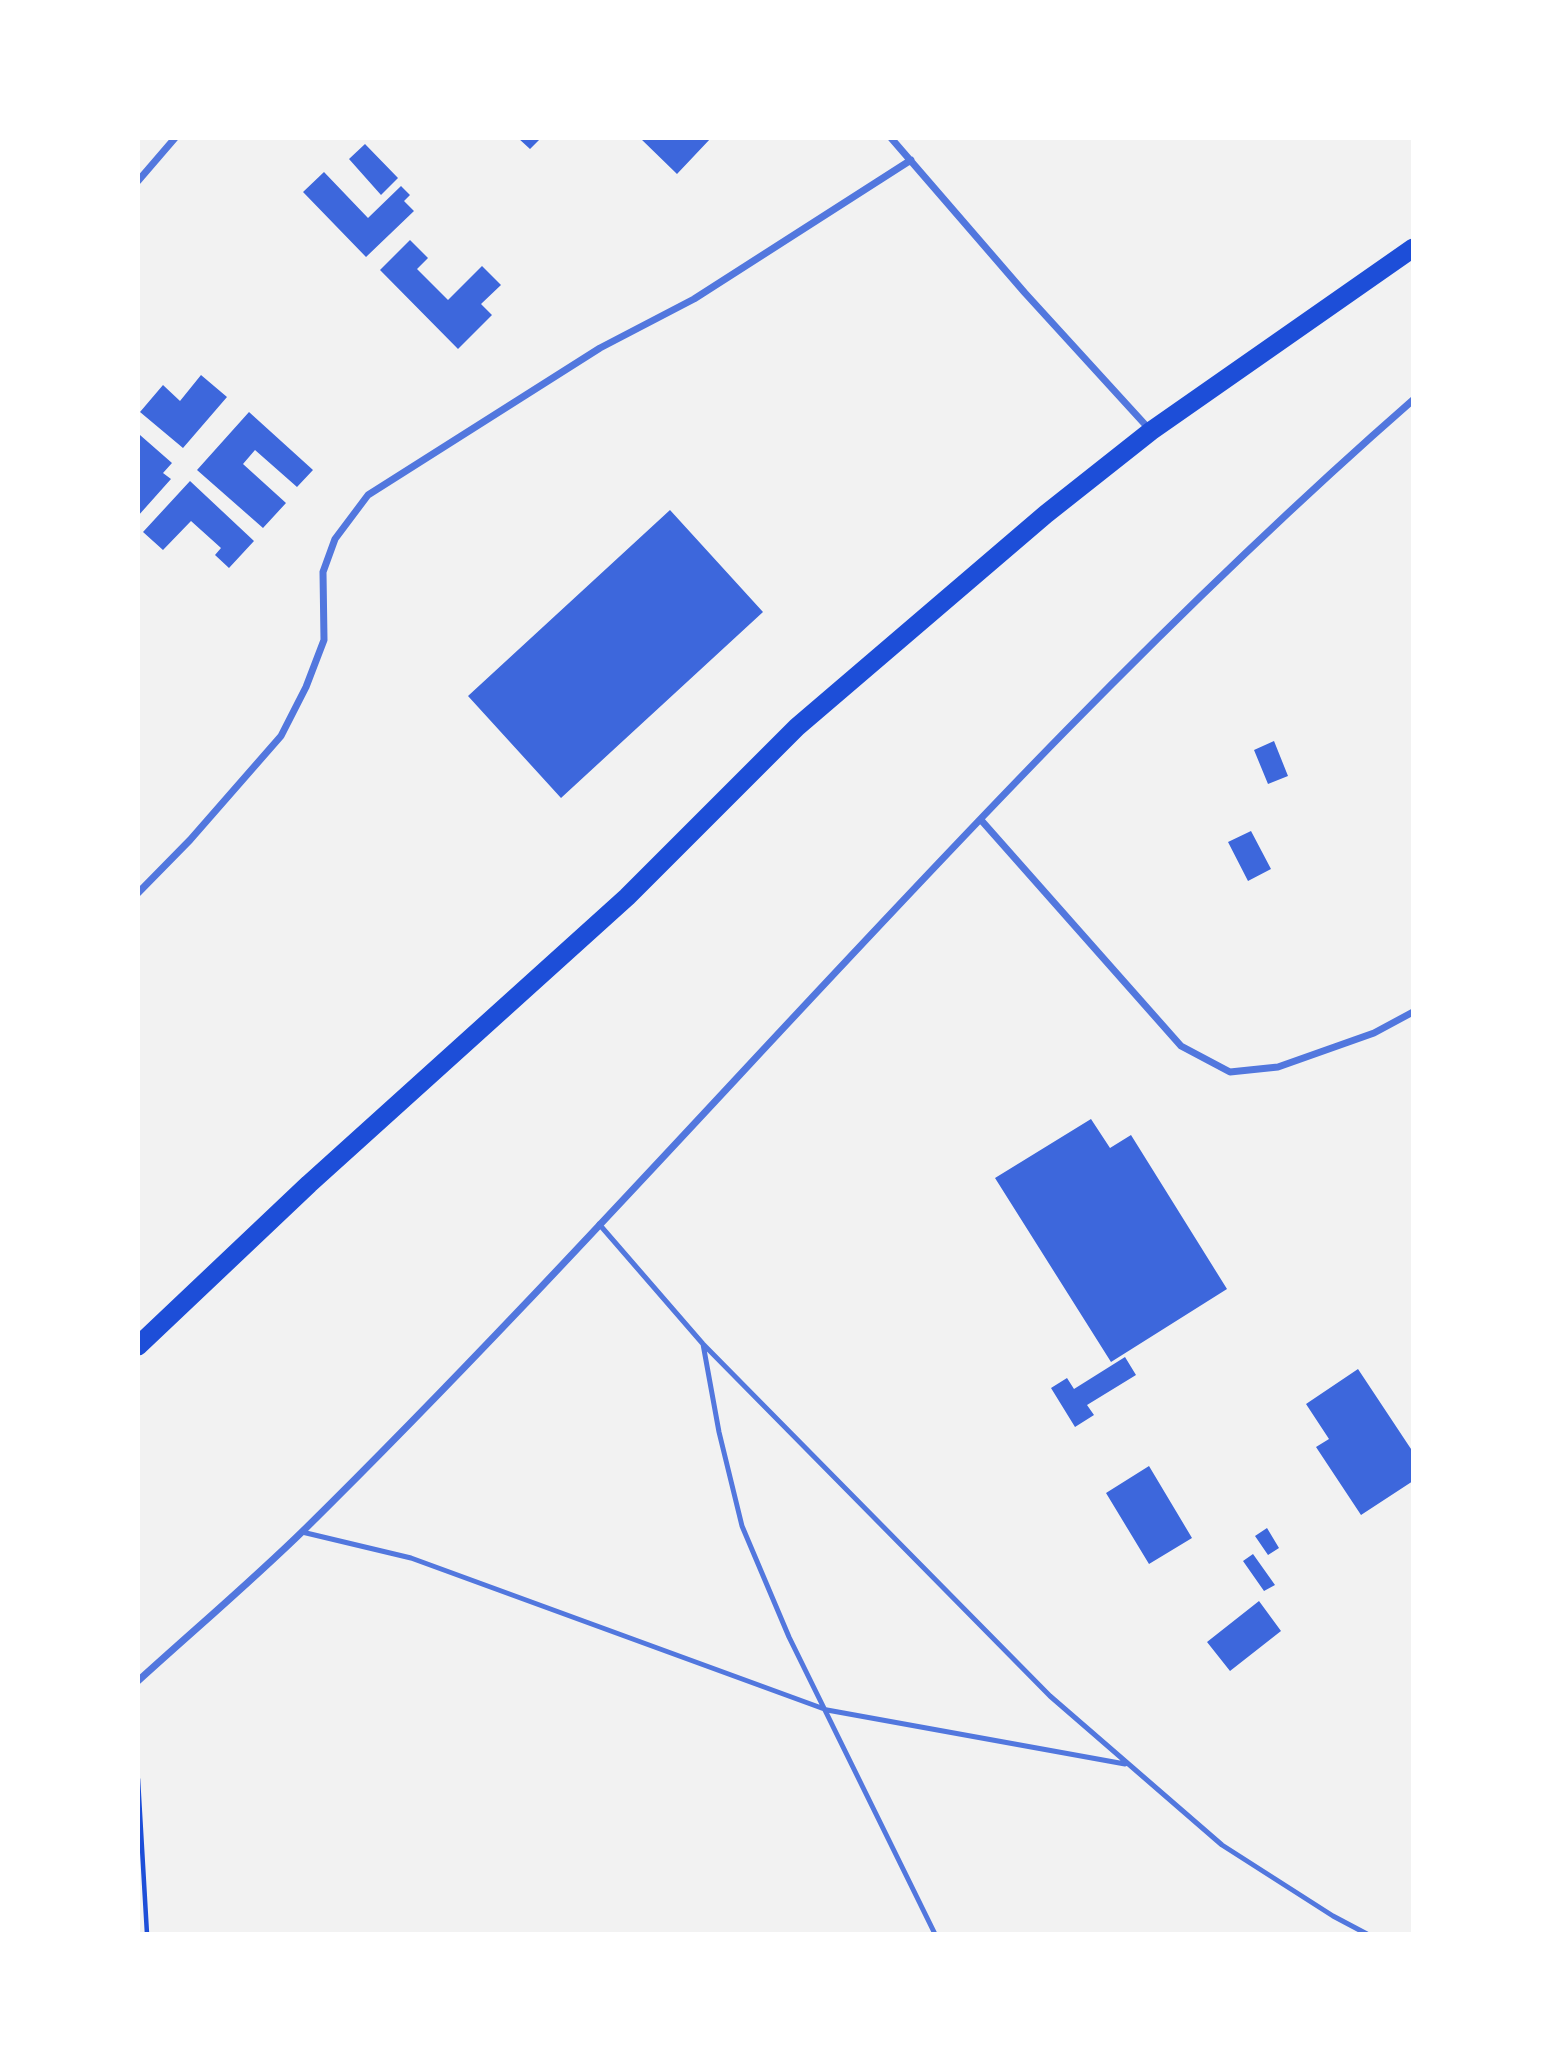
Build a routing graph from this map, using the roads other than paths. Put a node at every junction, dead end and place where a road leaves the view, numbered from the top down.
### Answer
1 (175, 138) edge
2 (891, 138) edge
3 (911, 160) junction
4 (138, 181) edge
5 (1413, 248) edge
6 (1413, 400) edge
7 (1151, 431) junction
8 (981, 820) junction
9 (138, 893) edge
10 (1413, 1012) edge
11 (598, 1223) junction
12 (704, 1344) junction
13 (138, 1346) edge
14 (302, 1532) junction
15 (138, 1681) edge
16 (827, 1710) junction
17 (1127, 1764) junction
18 (935, 1934) edge
19 (1367, 1934) edge

1 - 4 street
2 - 3 street
3 - 7 street
3 - 9 street
5 - 7 highway
6 - 8 street
7 - 13 highway
8 - 10 street
8 - 11 street
11 - 12 lane
11 - 14 street
12 - 16 lane
12 - 17 lane
14 - 15 street
14 - 16 lane
16 - 17 lane
16 - 18 lane
17 - 19 lane

